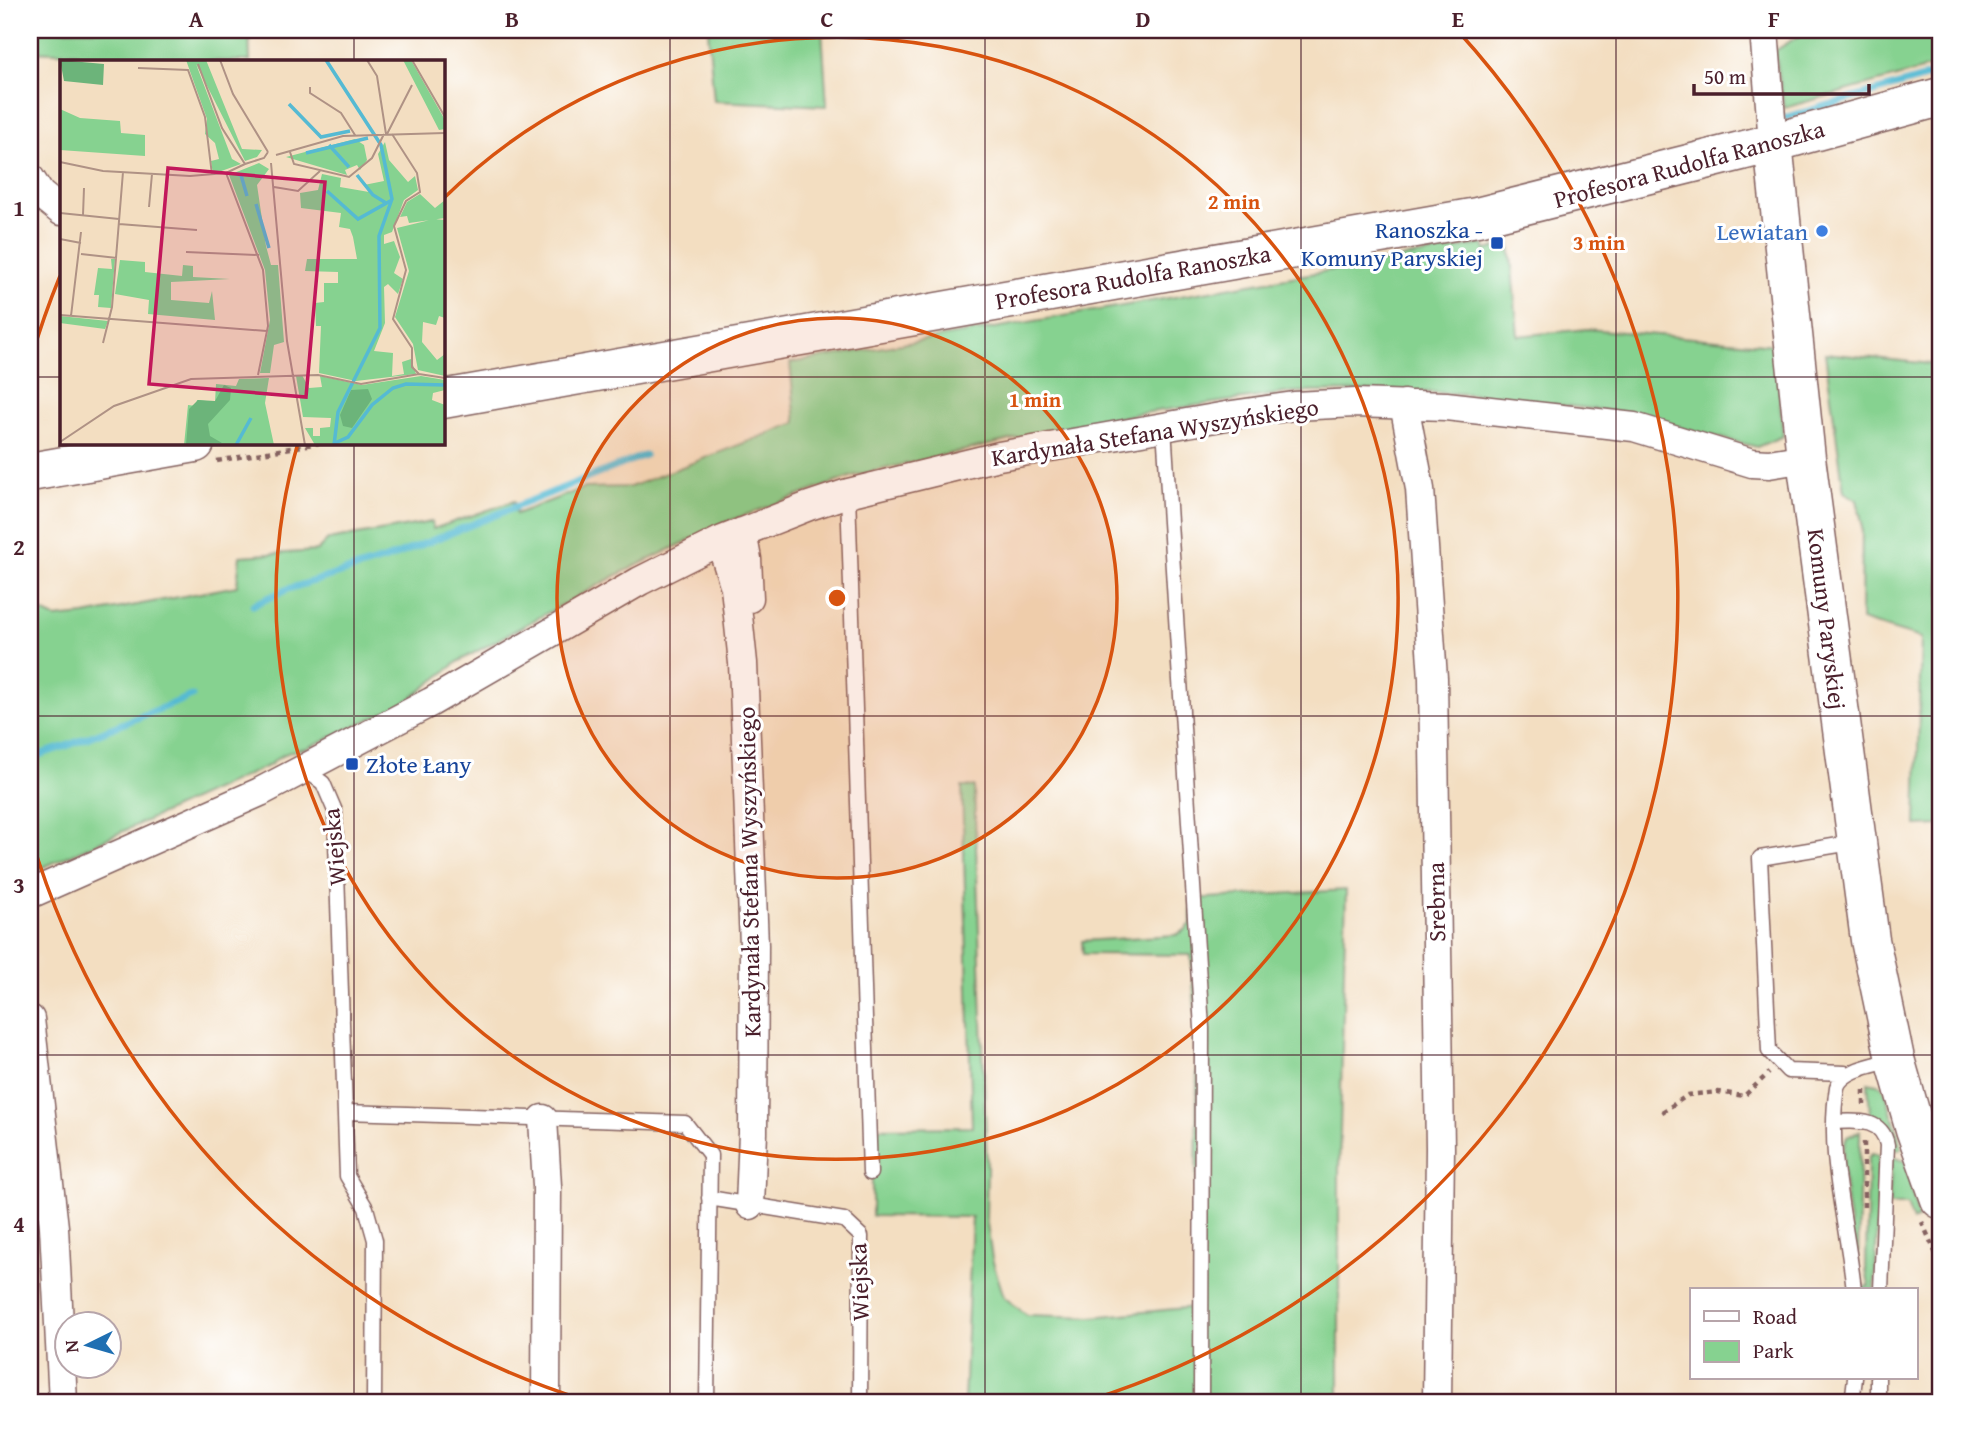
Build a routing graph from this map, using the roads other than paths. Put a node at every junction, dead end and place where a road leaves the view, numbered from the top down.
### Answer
1 (1764, 30) edge
2 (1940, 97) edge
3 (1773, 143) junction
4 (30, 178) edge
5 (60, 210) edge
6 (444, 399) edge
7 (1404, 404) junction
8 (1164, 427) junction
9 (183, 444) edge
10 (90, 452) edge
11 (1806, 457) junction
12 (30, 472) edge
13 (848, 493) junction
14 (731, 536) junction
15 (303, 768) junction
16 (1858, 841) junction
17 (30, 894) edge
18 (31, 1027) edge
19 (1879, 1064) junction
20 (1845, 1073) junction
21 (345, 1112) junction
22 (542, 1119) junction
23 (1835, 1122) junction
24 (870, 1173) dead end
25 (709, 1198) junction
26 (1940, 1199) edge
27 (750, 1205) junction
28 (1854, 1288) edge
29 (1881, 1288) edge
30 (1855, 1380) edge
31 (1878, 1380) edge
32 (62, 1402) edge
33 (374, 1402) edge
34 (546, 1402) edge
35 (707, 1402) edge
36 (860, 1402) edge
37 (1201, 1402) edge
38 (1437, 1402) edge
39 (1853, 1402) edge
40 (1878, 1402) edge

1 - 3 street, Komuny Paryskiej
2 - 3 street, Profesora Rudolfa Ranoszka
3 - 6 street, Profesora Rudolfa Ranoszka
3 - 11 street, Komuny Paryskiej
4 - 5 street
7 - 8 street, Kardynała Stefana Wyszyńskiego
7 - 11 street, Kardynała Stefana Wyszyńskiego
7 - 38 street, Srebrna
8 - 13 street, Kardynała Stefana Wyszyńskiego
8 - 37 lane
9 - 10 street
10 - 12 street
11 - 16 street, Komuny Paryskiej
13 - 14 street, Kardynała Stefana Wyszyńskiego
13 - 24 lane
14 - 15 street, Kardynała Stefana Wyszyńskiego
14 - 27 street, Kardynała Stefana Wyszyńskiego
15 - 17 street
15 - 21 lane, Wiejska
16 - 19 street, Komuny Paryskiej
16 - 20 lane
18 - 32 street
19 - 20 lane
19 - 26 street, Komuny Paryskiej
20 - 23 lane
21 - 22 lane
21 - 33 lane, Wiejska
22 - 25 lane
22 - 34 street
23 - 28 lane
23 - 29 lane
25 - 27 lane, Wiejska
25 - 35 lane
27 - 36 lane, Wiejska
30 - 39 lane
31 - 40 lane

